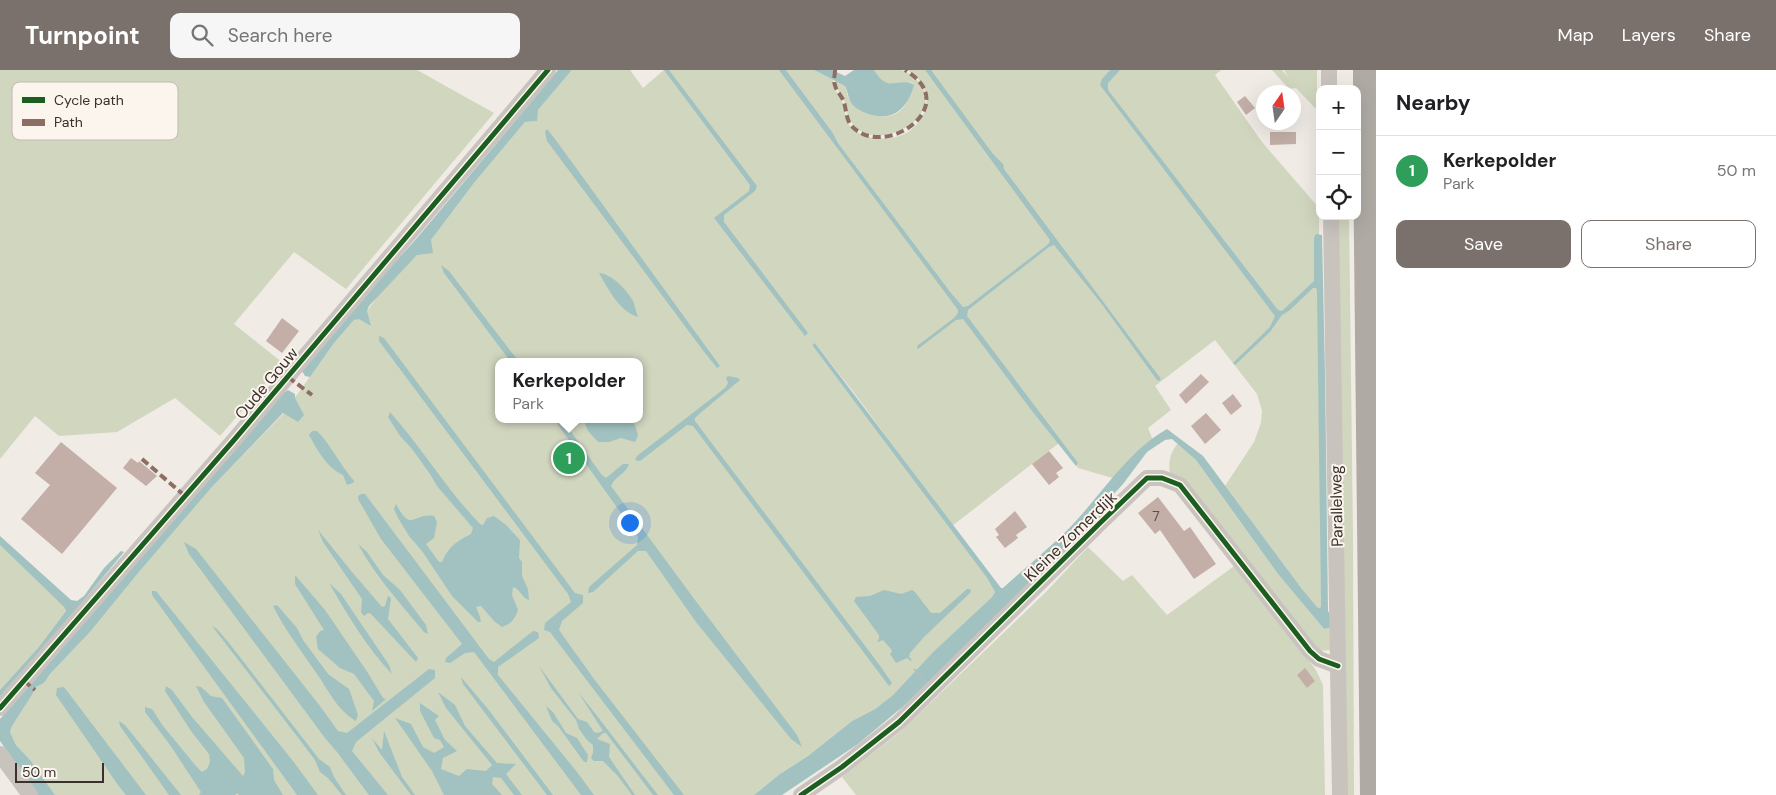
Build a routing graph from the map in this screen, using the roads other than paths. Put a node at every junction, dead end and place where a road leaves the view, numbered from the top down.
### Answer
1 (548, 70) edge
2 (1328, 70) edge
3 (1365, 70) edge
4 (1329, 85) edge
5 (1331, 220) edge
6 (1338, 666) junction
7 (0, 708) edge
8 (0, 754) edge
9 (30, 795) edge
10 (801, 795) edge
11 (1340, 795) edge
12 (1372, 795) edge

1 - 7 street, Oude Gouw
2 - 4 street
3 - 12 highway
5 - 6 street, Parallelweg
6 - 10 street, Kleine Zomerdijk
6 - 11 street, Parallelweg
8 - 9 street

